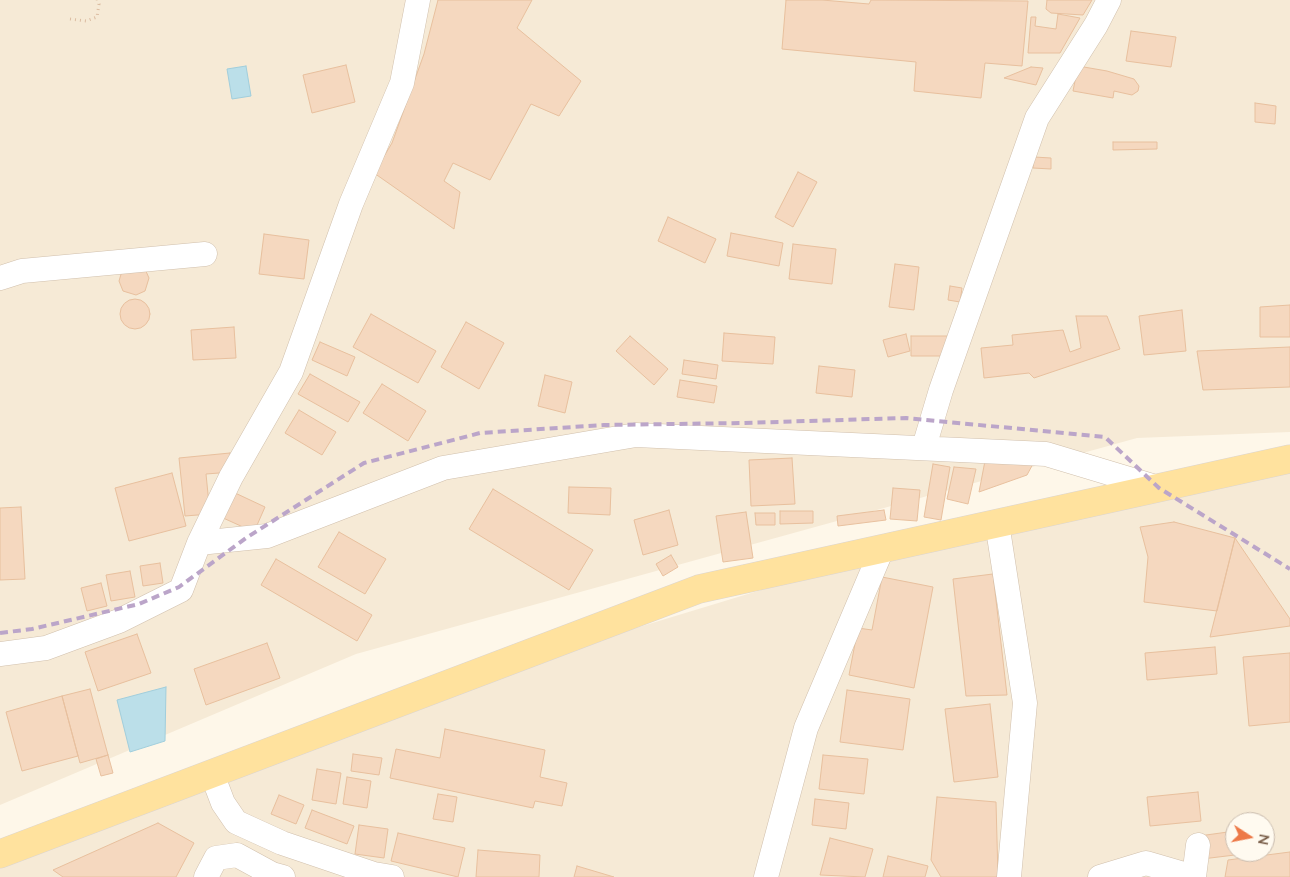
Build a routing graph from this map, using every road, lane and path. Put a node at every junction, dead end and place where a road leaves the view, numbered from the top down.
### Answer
1 (98, 0) edge
2 (418, 0) edge
3 (1109, 0) edge
4 (70, 19) dead end
5 (205, 254) dead end
6 (0, 278) edge
7 (924, 448) junction
8 (1290, 459) edge
9 (1159, 488) junction
10 (997, 523) junction
11 (199, 543) junction
12 (882, 549) junction
13 (0, 654) edge
14 (212, 774) junction
15 (1198, 846) dead end
16 (0, 854) edge
17 (206, 877) edge
18 (284, 877) edge
19 (392, 877) edge
20 (766, 877) edge
21 (1009, 877) edge
22 (1100, 877) edge
23 (1194, 877) edge

1 - 4 path
2 - 11 street
3 - 7 street
5 - 6 street
7 - 9 street
7 - 11 street
8 - 9 main road
9 - 10 main road
10 - 12 main road
10 - 21 street
11 - 13 street
12 - 14 main road
12 - 20 street
14 - 16 main road
14 - 19 street
15 - 23 street
17 - 18 street
22 - 23 street

